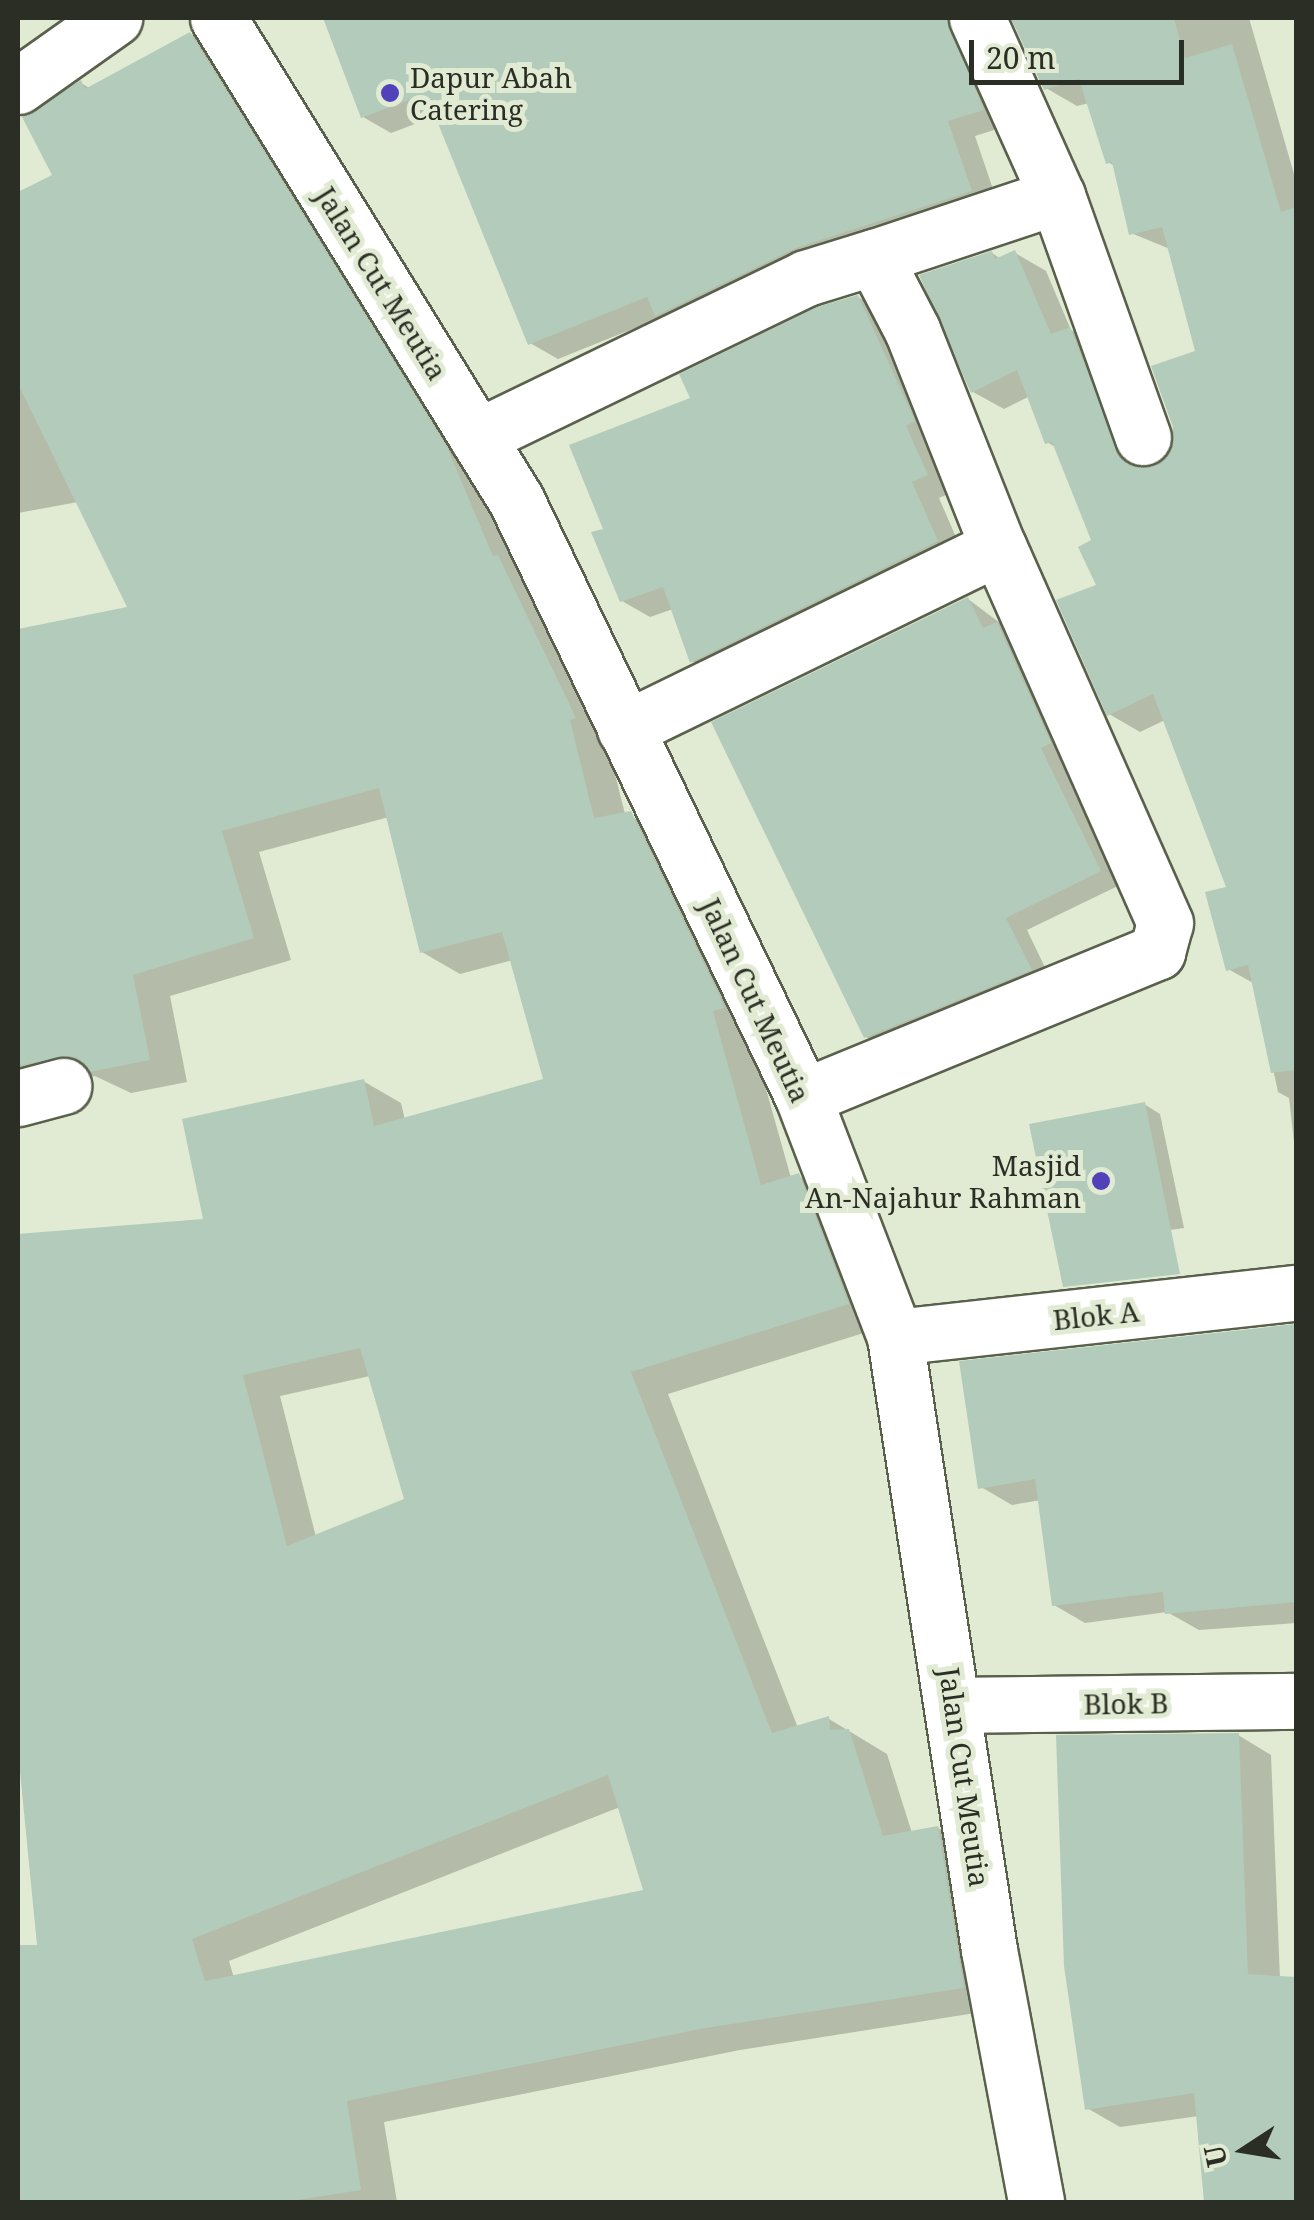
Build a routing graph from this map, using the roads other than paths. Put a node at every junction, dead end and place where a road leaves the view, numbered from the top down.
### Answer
1 (114, 18) edge
2 (218, 18) edge
3 (977, 18) edge
4 (18, 86) edge
5 (1057, 196) junction
6 (874, 257) junction
7 (477, 437) junction
8 (1143, 437) dead end
9 (998, 547) junction
10 (625, 729) junction
11 (803, 1098) junction
12 (1296, 1293) edge
13 (895, 1337) junction
14 (1296, 1701) edge
15 (955, 1705) junction
16 (1036, 2202) edge

1 - 4 street
2 - 7 street, Jalan Cut Meutia
3 - 5 street
5 - 6 street
5 - 8 street
6 - 7 street
6 - 9 street
7 - 10 street, Jalan Cut Meutia
9 - 10 street
9 - 11 street
10 - 11 street, Jalan Cut Meutia
11 - 13 street, Jalan Cut Meutia
12 - 13 street, Blok A
13 - 15 street, Jalan Cut Meutia
14 - 15 street, Blok B
15 - 16 street, Jalan Cut Meutia

